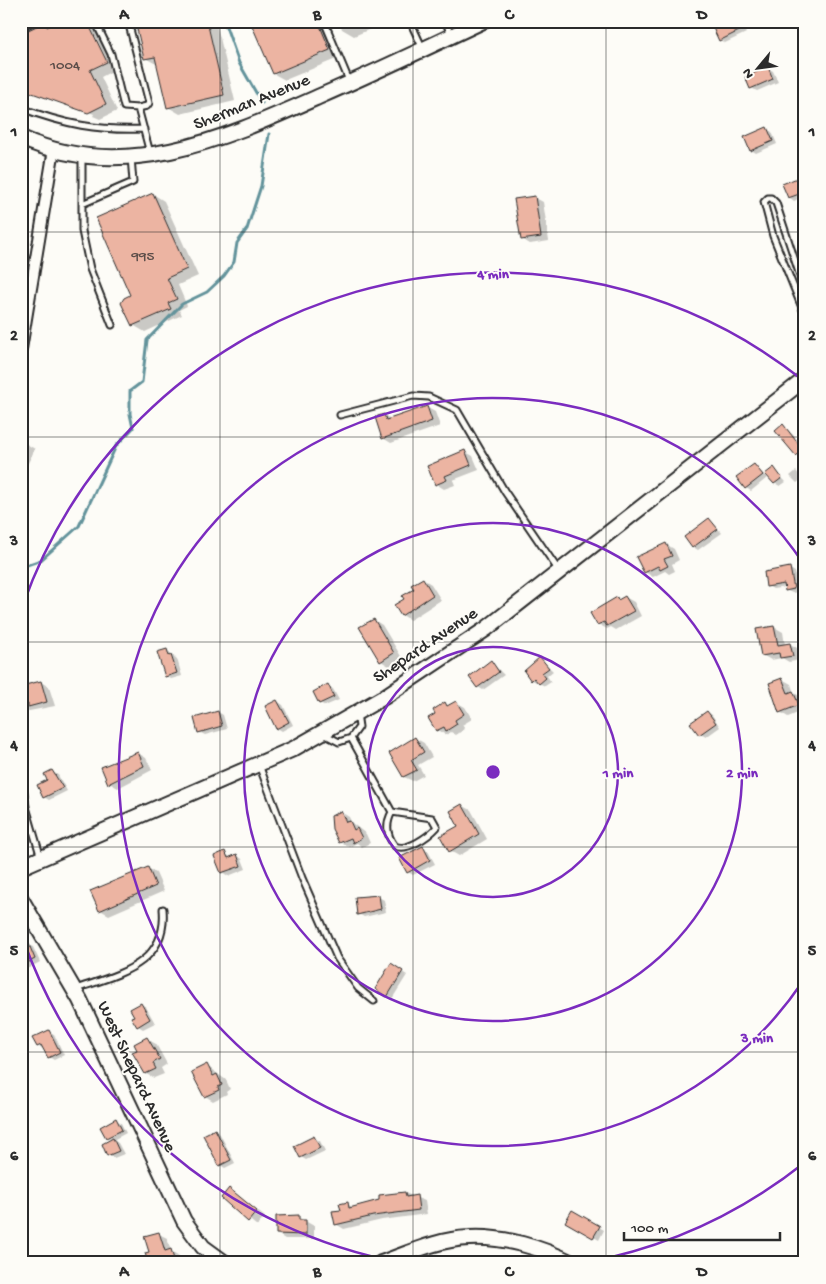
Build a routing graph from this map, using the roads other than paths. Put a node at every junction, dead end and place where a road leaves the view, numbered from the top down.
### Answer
1 (34, 21) edge
2 (95, 21) edge
3 (128, 21) edge
4 (324, 21) edge
5 (410, 21) edge
6 (445, 21) edge
7 (483, 21) edge
8 (22, 26) edge
9 (452, 36) junction
10 (423, 50) junction
11 (350, 83) junction
12 (21, 108) edge
13 (138, 108) junction
14 (144, 129) junction
15 (21, 138) edge
16 (54, 149) junction
17 (82, 155) junction
18 (150, 156) junction
19 (131, 157) junction
20 (82, 204) junction
21 (805, 291) edge
22 (24, 311) edge
23 (805, 315) edge
24 (112, 326) dead end
25 (21, 348) edge
26 (805, 379) edge
27 (340, 415) dead end
28 (559, 571) junction
29 (357, 712) junction
30 (321, 733) junction
31 (352, 738) junction
32 (259, 764) junction
33 (21, 773) edge
34 (392, 812) junction
35 (41, 858) junction
36 (21, 867) edge
37 (21, 899) edge
38 (163, 909) dead end
39 (74, 990) junction
40 (374, 1001) dead end
41 (225, 1263) edge
42 (381, 1263) edge
43 (572, 1263) edge

1 - 8 lane
2 - 13 lane
3 - 13 lane
4 - 11 lane
5 - 10 lane
6 - 9 lane
7 - 9 main road, Sherman Avenue
9 - 10 main road, Sherman Avenue
10 - 11 main road, Sherman Avenue
11 - 18 main road, Sherman Avenue
12 - 14 lane
13 - 14 lane
14 - 18 lane
15 - 16 main road, Sherman Avenue
16 - 17 main road, Sherman Avenue
16 - 22 street
17 - 19 main road, Sherman Avenue
17 - 20 lane
18 - 19 main road, Sherman Avenue
19 - 20 lane
20 - 24 lane
21 - 23 lane
22 - 25 street
26 - 28 main road, Shepard Avenue
27 - 28 lane
28 - 29 main road, Shepard Avenue
29 - 30 main road, Shepard Avenue
29 - 31 lane
30 - 31 lane
30 - 32 main road, Shepard Avenue
31 - 34 lane
32 - 35 main road, Shepard Avenue
32 - 40 lane
33 - 35 lane
34 - 34 lane
35 - 36 main road, Shepard Avenue
37 - 39 main road, West Shepard Avenue
38 - 39 lane
39 - 41 main road, West Shepard Avenue
42 - 43 main road

